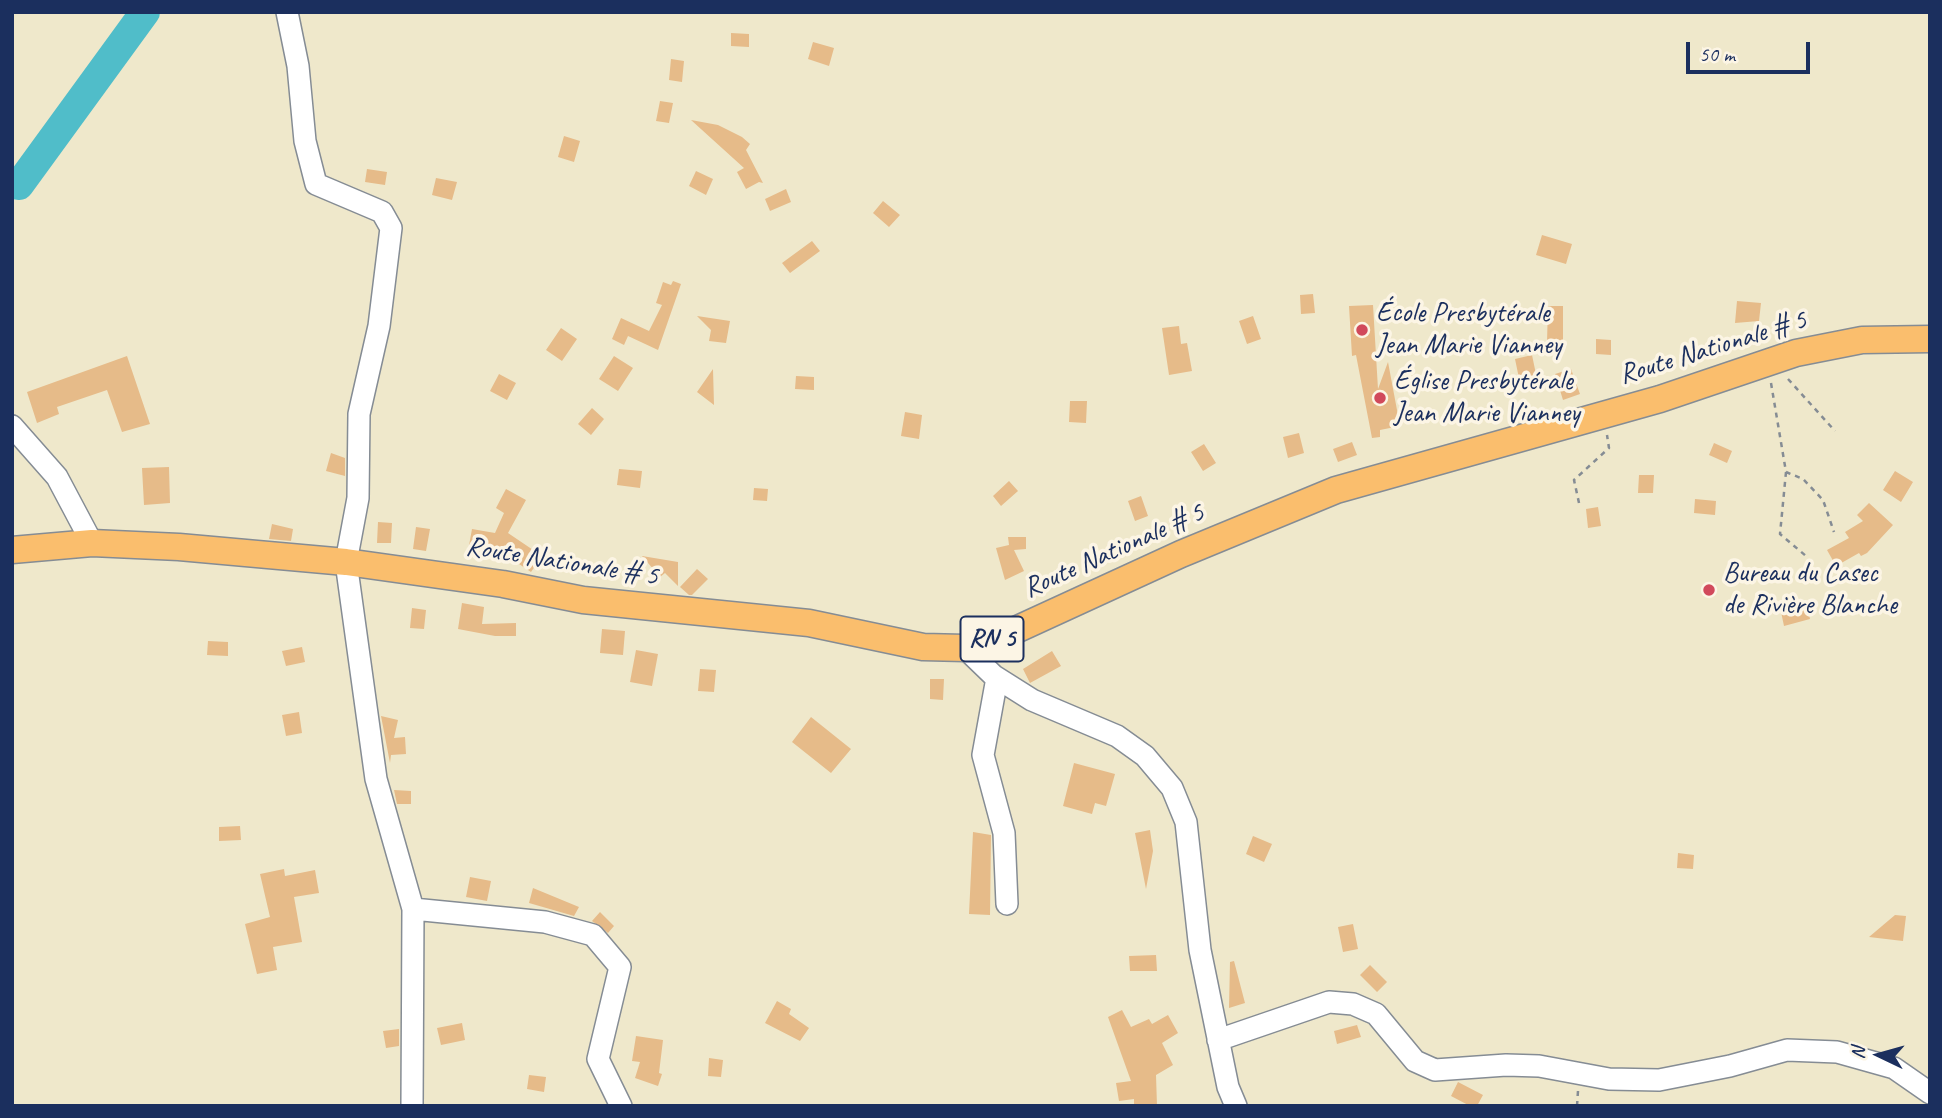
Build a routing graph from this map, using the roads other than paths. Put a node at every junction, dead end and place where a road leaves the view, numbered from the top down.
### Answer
1 (287, 12) edge
2 (1930, 340) edge
3 (12, 426) edge
4 (92, 543) junction
5 (12, 550) edge
6 (346, 562) junction
7 (965, 648) junction
8 (997, 678) junction
9 (1007, 904) dead end
10 (413, 909) junction
11 (1217, 1040) junction
12 (1930, 1093) edge
13 (412, 1106) edge
14 (621, 1106) edge
15 (1236, 1106) edge

1 - 6 street
2 - 7 main road, Route Nationale # 5 / RN 5
3 - 4 street
4 - 5 main road, Route Nationale # 5 / RN 5
4 - 6 main road, Route Nationale # 5 / RN 5
6 - 7 main road, Route Nationale # 5 / RN 5
6 - 10 street
7 - 8 street
8 - 9 street
8 - 11 street
10 - 13 street
10 - 14 street
11 - 12 street
11 - 15 street

